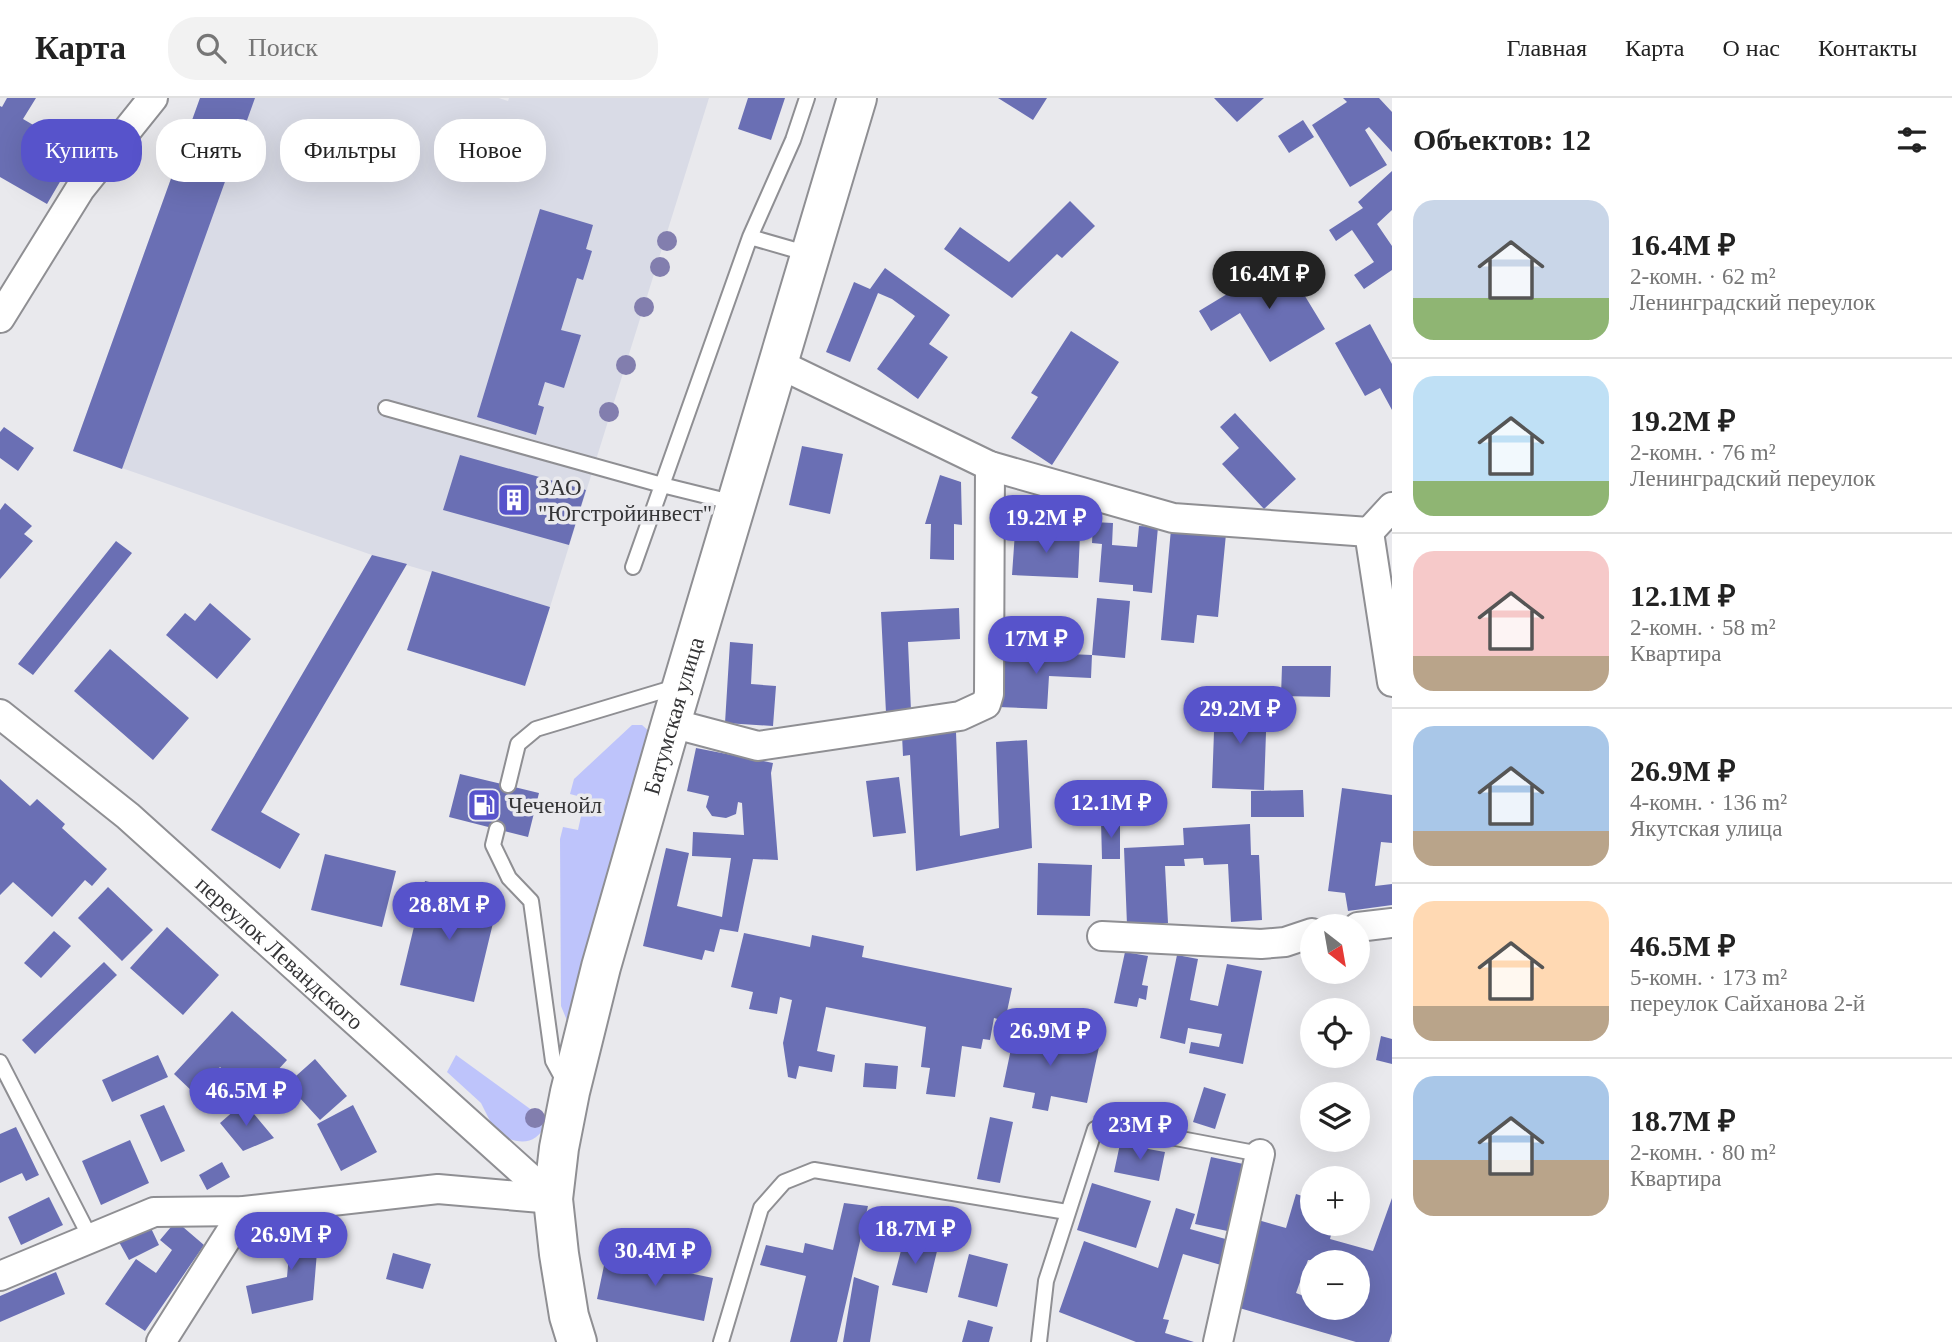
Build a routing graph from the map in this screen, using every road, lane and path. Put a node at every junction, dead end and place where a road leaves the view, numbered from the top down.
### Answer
1 (153, 98) edge
2 (807, 98) edge
3 (857, 98) edge
4 (750, 236) junction
5 (810, 254) junction
6 (0, 318) edge
7 (778, 363) junction
8 (386, 408) dead end
9 (990, 466) junction
10 (662, 485) junction
11 (736, 503) junction
12 (1392, 507) edge
13 (1369, 533) junction
14 (633, 567) dead end
15 (1392, 682) edge
16 (683, 684) junction
17 (0, 714) edge
18 (671, 723) junction
19 (508, 785) dead end
20 (497, 829) dead end
21 (1392, 923) edge
22 (1370, 926) edge
23 (1102, 936) dead end
24 (1300, 937) edge
25 (0, 1062) edge
26 (570, 1092) junction
27 (1260, 1154) joint
28 (553, 1199) junction
29 (244, 1212) junction
30 (1068, 1212) junction
31 (91, 1239) junction
32 (0, 1276) edge
33 (161, 1342) edge
34 (578, 1342) edge
35 (721, 1342) edge
36 (1039, 1342) edge
37 (1218, 1342) edge

1 - 6 street
2 - 4 lane
3 - 5 main road, Батумская улица
4 - 5 lane
4 - 10 lane
5 - 7 main road, Батумская улица
7 - 9 street
7 - 11 main road, Батумская улица
8 - 10 lane
9 - 13 street
9 - 18 street
10 - 11 lane
10 - 14 lane
11 - 16 main road, Батумская улица
12 - 13 street
13 - 15 street
16 - 18 main road, Батумская улица
16 - 19 lane
17 - 28 street, переулок Левандского
18 - 26 main road, Батумская улица
20 - 26 lane
21 - 22 street
23 - 24 street
25 - 31 lane
26 - 28 main road, Батумская улица
27 - 30 lane
27 - 37 street
28 - 29 street
28 - 34 main road, Батумская улица
29 - 31 street
29 - 33 street
30 - 35 lane
30 - 36 lane
31 - 32 street

